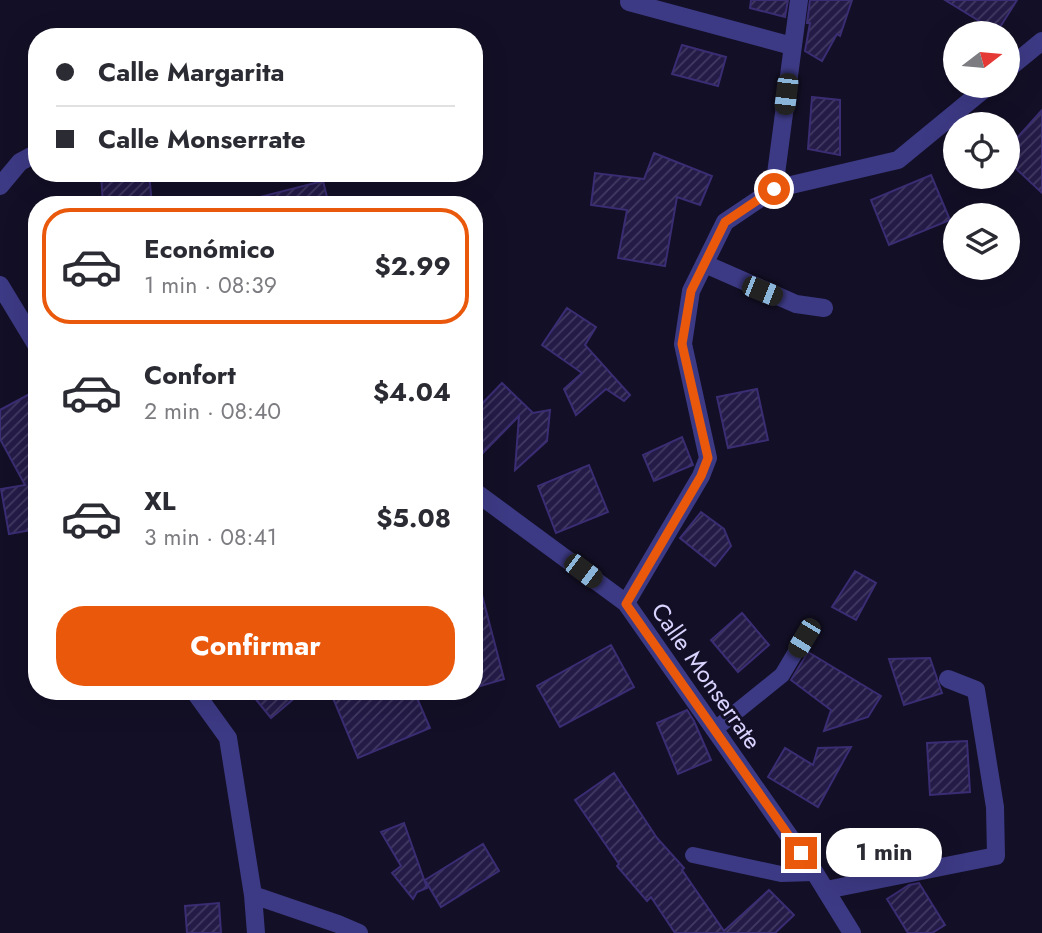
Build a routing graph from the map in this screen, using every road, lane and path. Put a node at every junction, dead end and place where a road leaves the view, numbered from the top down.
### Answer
1 (799, 0) edge
2 (629, 2) dead end
3 (1042, 41) edge
4 (792, 46) junction
5 (1020, 59) edge
6 (973, 98) edge
7 (28, 158) edge
8 (0, 186) edge
9 (774, 189) junction
10 (705, 264) junction
11 (0, 285) edge
12 (824, 308) dead end
13 (28, 331) edge
14 (483, 498) edge
15 (626, 604) junction
16 (804, 638) dead end
17 (948, 679) dead end
18 (201, 700) edge
19 (714, 730) junction
20 (693, 855) dead end
21 (815, 873) junction
22 (826, 890) junction
23 (254, 895) junction
24 (256, 933) edge
25 (359, 933) edge
26 (852, 933) edge

1 - 4 street
2 - 4 street
3 - 5 street
4 - 9 street
6 - 9 street
7 - 8 street
9 - 10 street
10 - 12 street
10 - 15 street
11 - 13 street
14 - 15 street, Calle Monserrate
15 - 19 street, Calle Monserrate
16 - 19 lane
17 - 22 street
18 - 23 street
19 - 21 street, Calle Monserrate
20 - 21 lane
21 - 22 street, Calle Monserrate
22 - 26 street, Calle Monserrate
23 - 24 street
23 - 25 street

